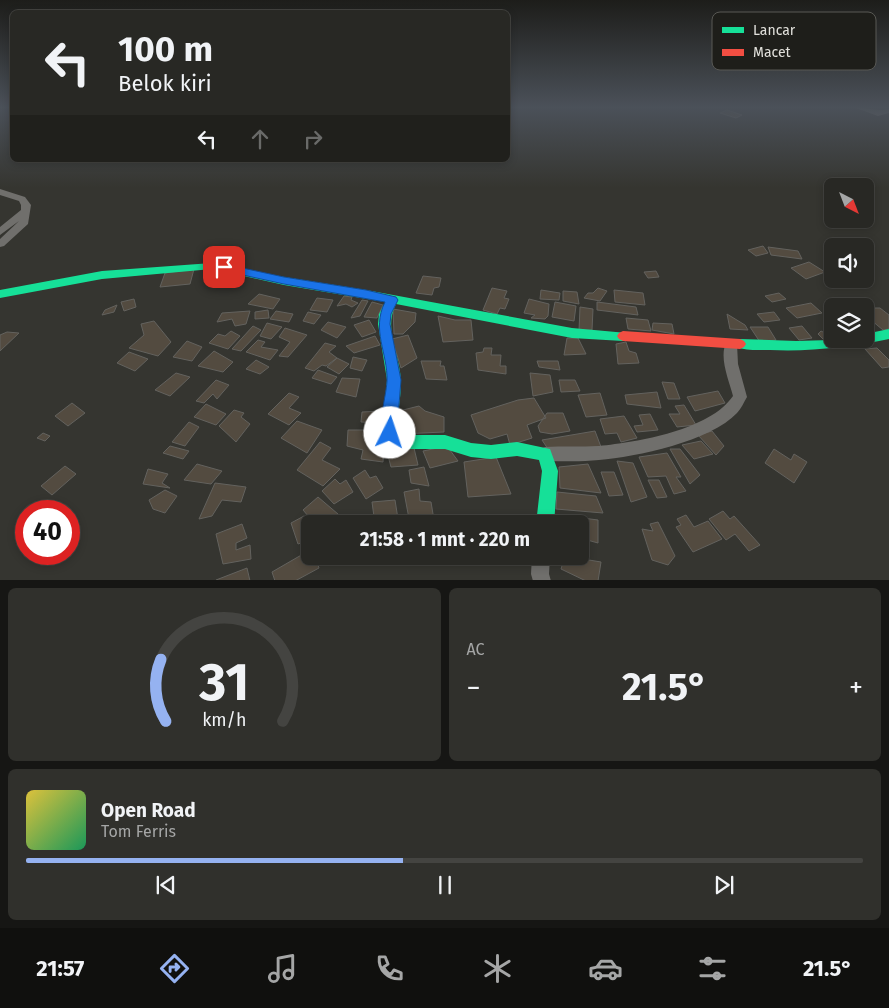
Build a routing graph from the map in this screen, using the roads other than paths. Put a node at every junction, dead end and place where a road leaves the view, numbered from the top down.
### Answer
1 (0, 192) edge
2 (26, 210) junction
3 (0, 232) edge
4 (0, 244) edge
5 (0, 294) edge
6 (392, 300) junction
7 (889, 334) edge
8 (731, 344) junction
9 (545, 454) junction
10 (546, 515) edge
11 (540, 565) edge
12 (542, 580) edge

1 - 2 street
2 - 3 street
2 - 4 street
5 - 6 street
6 - 8 street
6 - 9 street
7 - 8 street
8 - 9 street
9 - 10 street
11 - 12 street

